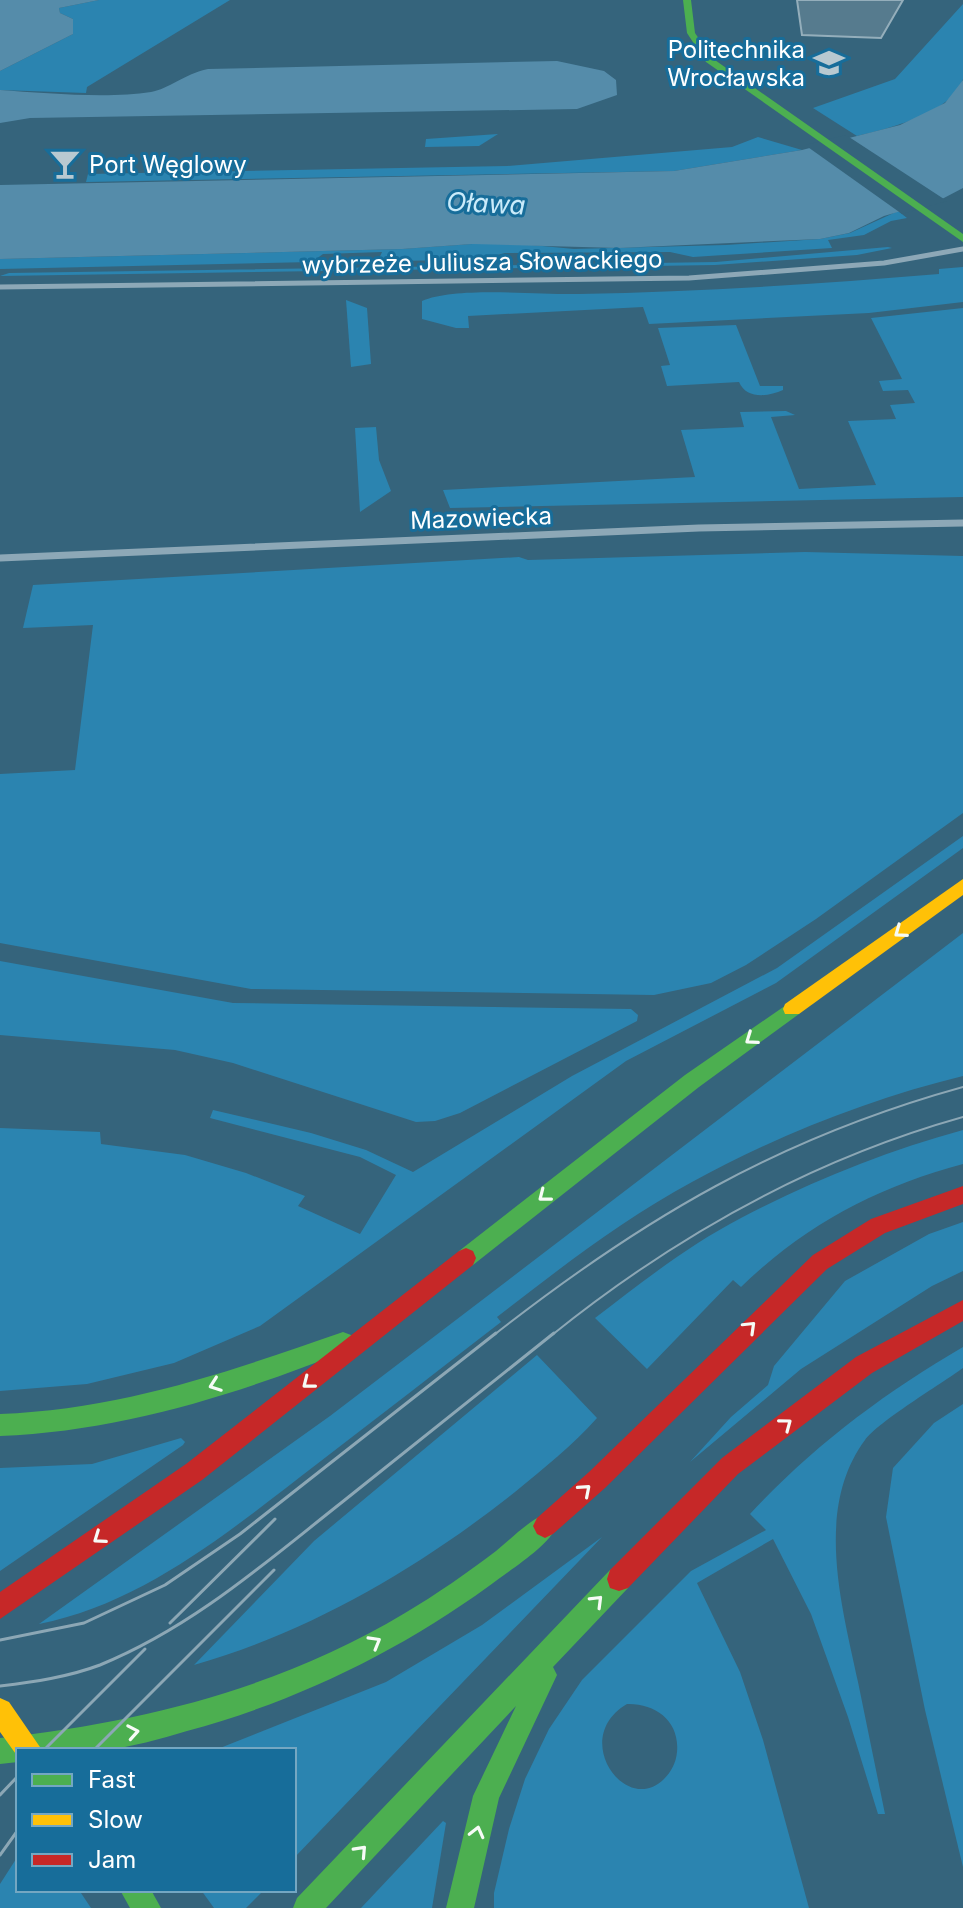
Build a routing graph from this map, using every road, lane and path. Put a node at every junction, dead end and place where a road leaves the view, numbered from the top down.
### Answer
1 (687, 0) edge
2 (963, 239) edge
3 (963, 249) edge
4 (0, 287) edge
5 (963, 523) edge
6 (0, 558) edge
7 (963, 886) edge
8 (963, 1195) edge
9 (963, 1310) edge
10 (368, 1334) junction
11 (0, 1425) edge
12 (0, 1607) edge
13 (563, 1637) junction
14 (0, 1711) edge
15 (28, 1748) edge
16 (40, 1748) edge
17 (307, 1908) edge
18 (460, 1908) edge

1 - 2 main road
3 - 4 street, wybrzeże Juliusza Słowackiego
5 - 6 street, Mazowiecka
7 -> 10 main road
16 -> 8 main road
13 -> 9 main road
10 -> 11 main road
10 -> 12 main road
17 -> 13 main road
18 -> 13 main road
14 - 15 main road

